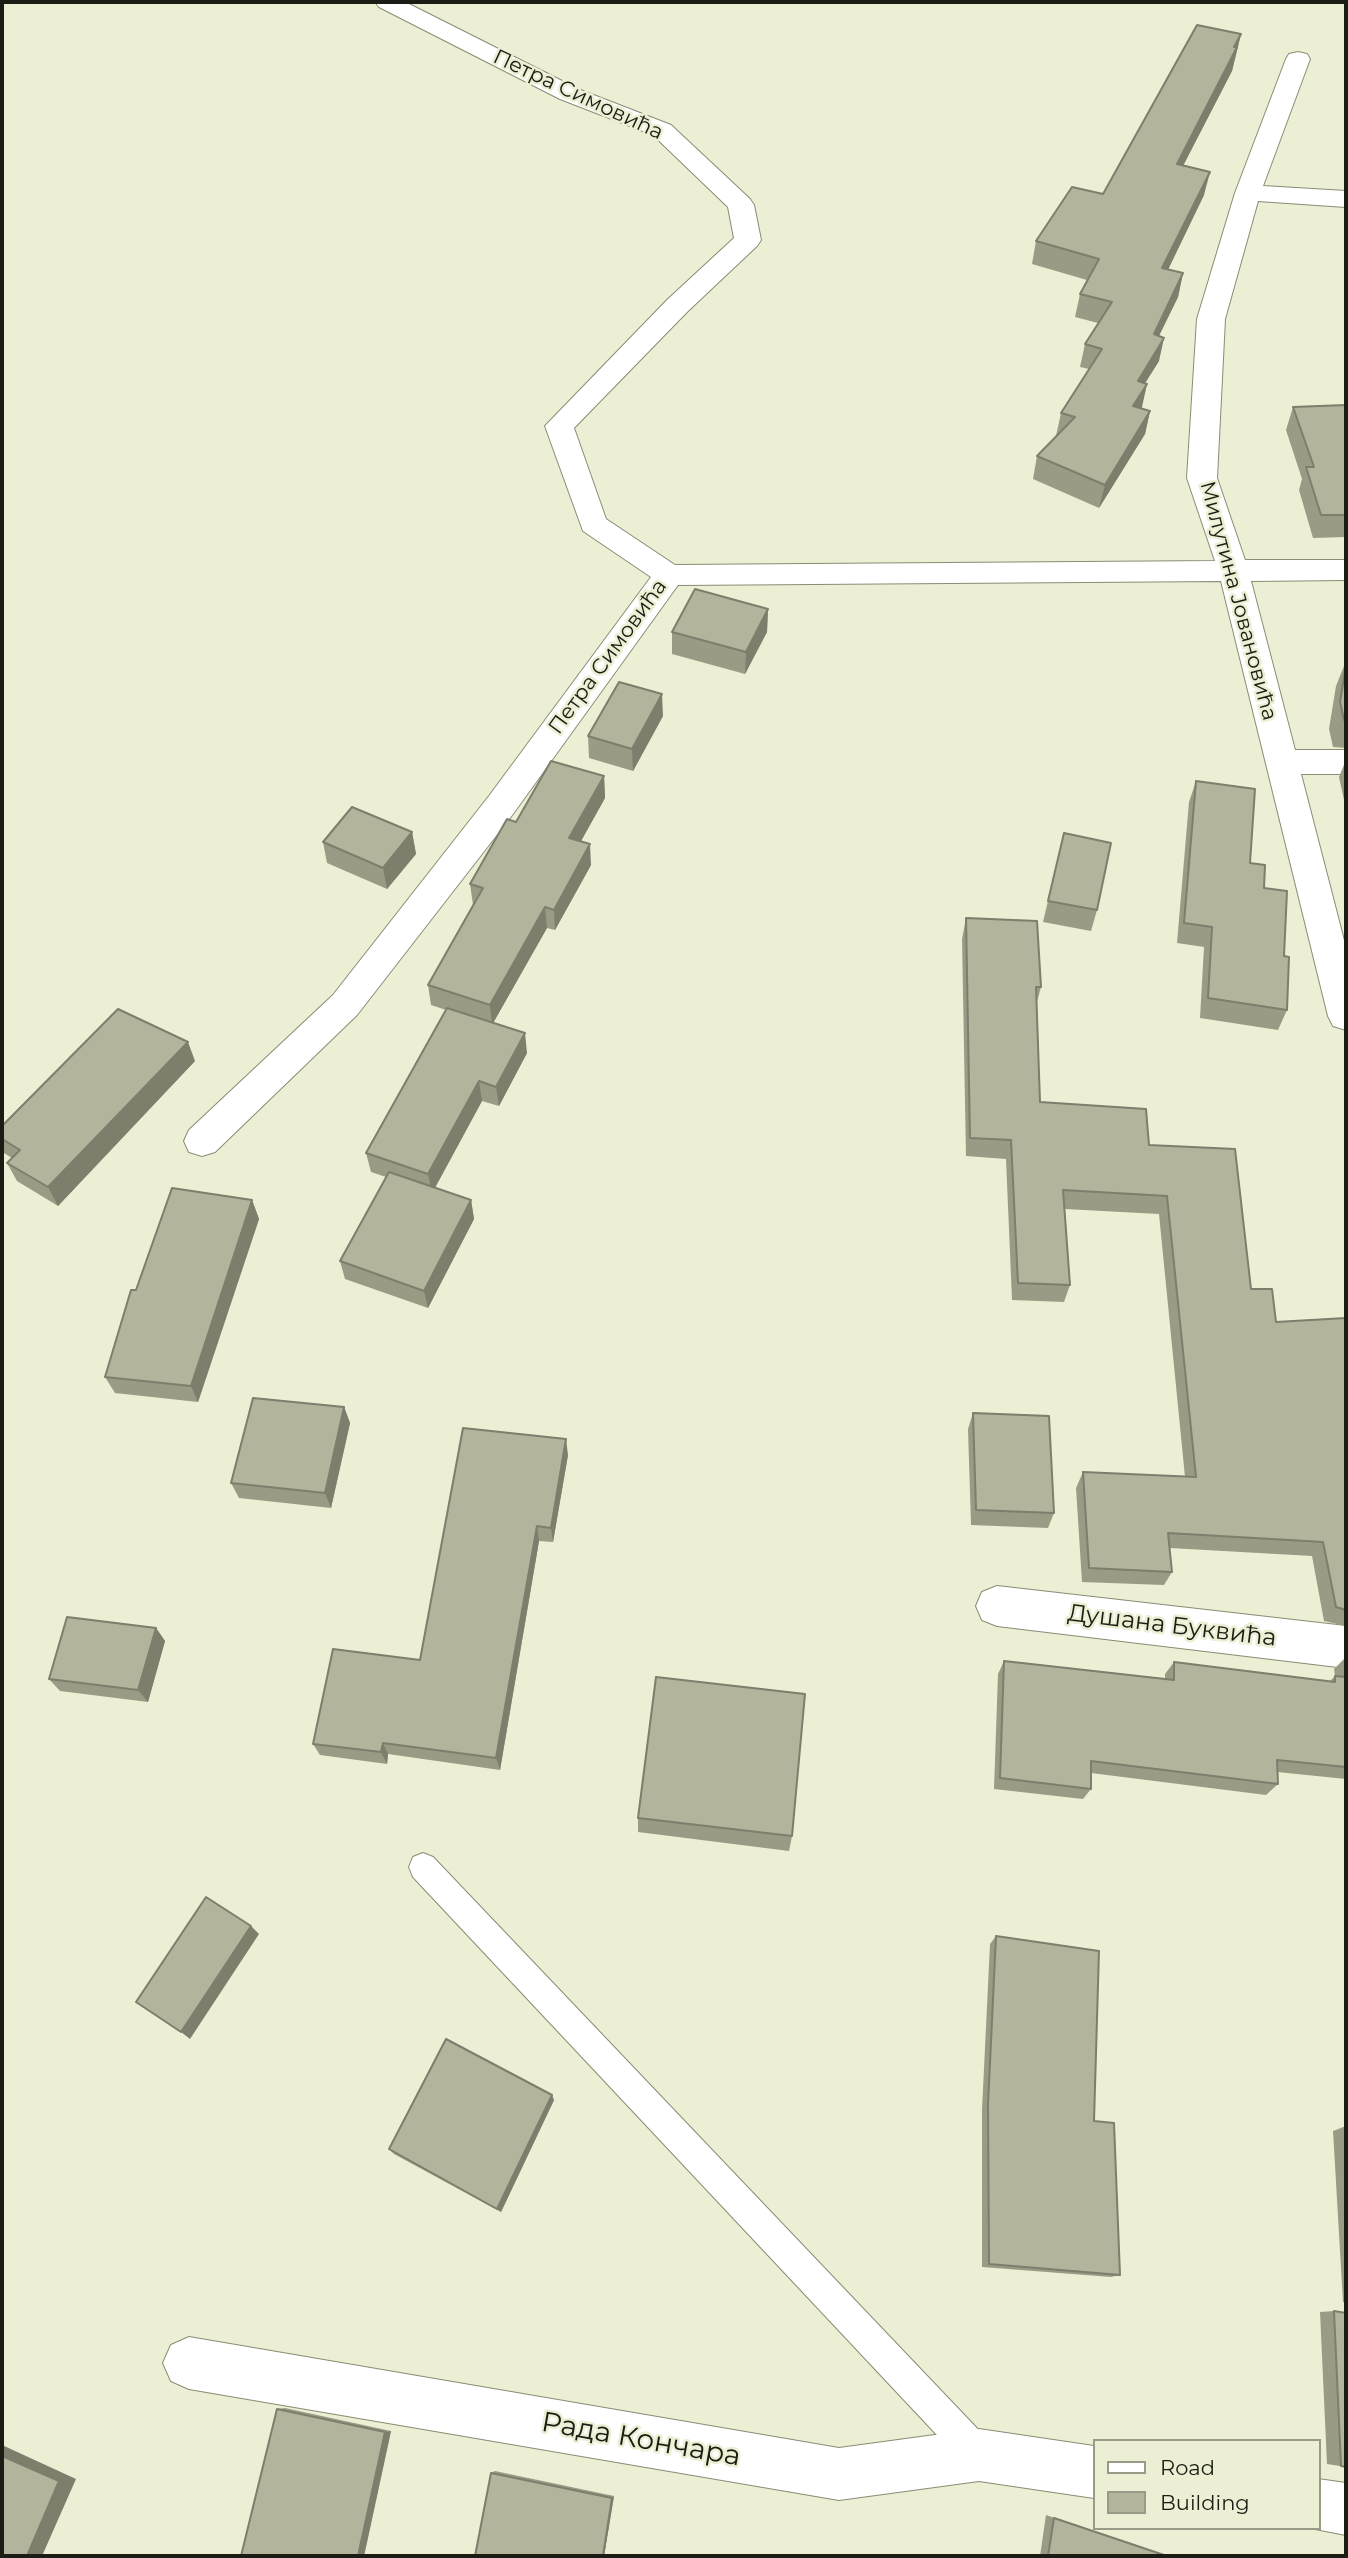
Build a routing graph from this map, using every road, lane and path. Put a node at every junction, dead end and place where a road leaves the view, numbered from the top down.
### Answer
1 (387, 2) edge
2 (1298, 59) dead end
3 (1248, 193) junction
4 (1346, 199) edge
5 (1233, 569) junction
6 (1346, 570) edge
7 (669, 575) junction
8 (1281, 762) junction
9 (1346, 762) edge
10 (1346, 1016) edge
11 (202, 1141) dead end
12 (997, 1606) dead end
13 (1346, 1647) edge
14 (423, 1867) dead end
15 (189, 2363) dead end
16 (979, 2455) junction
17 (1092, 2472) edge
18 (1320, 2505) edge
19 (1346, 2509) edge

1 - 7 street, Петра Симовића
2 - 3 street, Милутина Јовановића
3 - 4 street
3 - 5 street, Милутина Јовановића
5 - 6 street
5 - 7 street
5 - 8 street, Милутина Јовановића
7 - 11 street, Петра Симовића
8 - 9 street
8 - 10 street, Милутина Јовановића
12 - 13 street, Душана Буквића
14 - 16 lane
15 - 16 street, Рада Кончара
16 - 17 street, Рада Кончара
18 - 19 street

